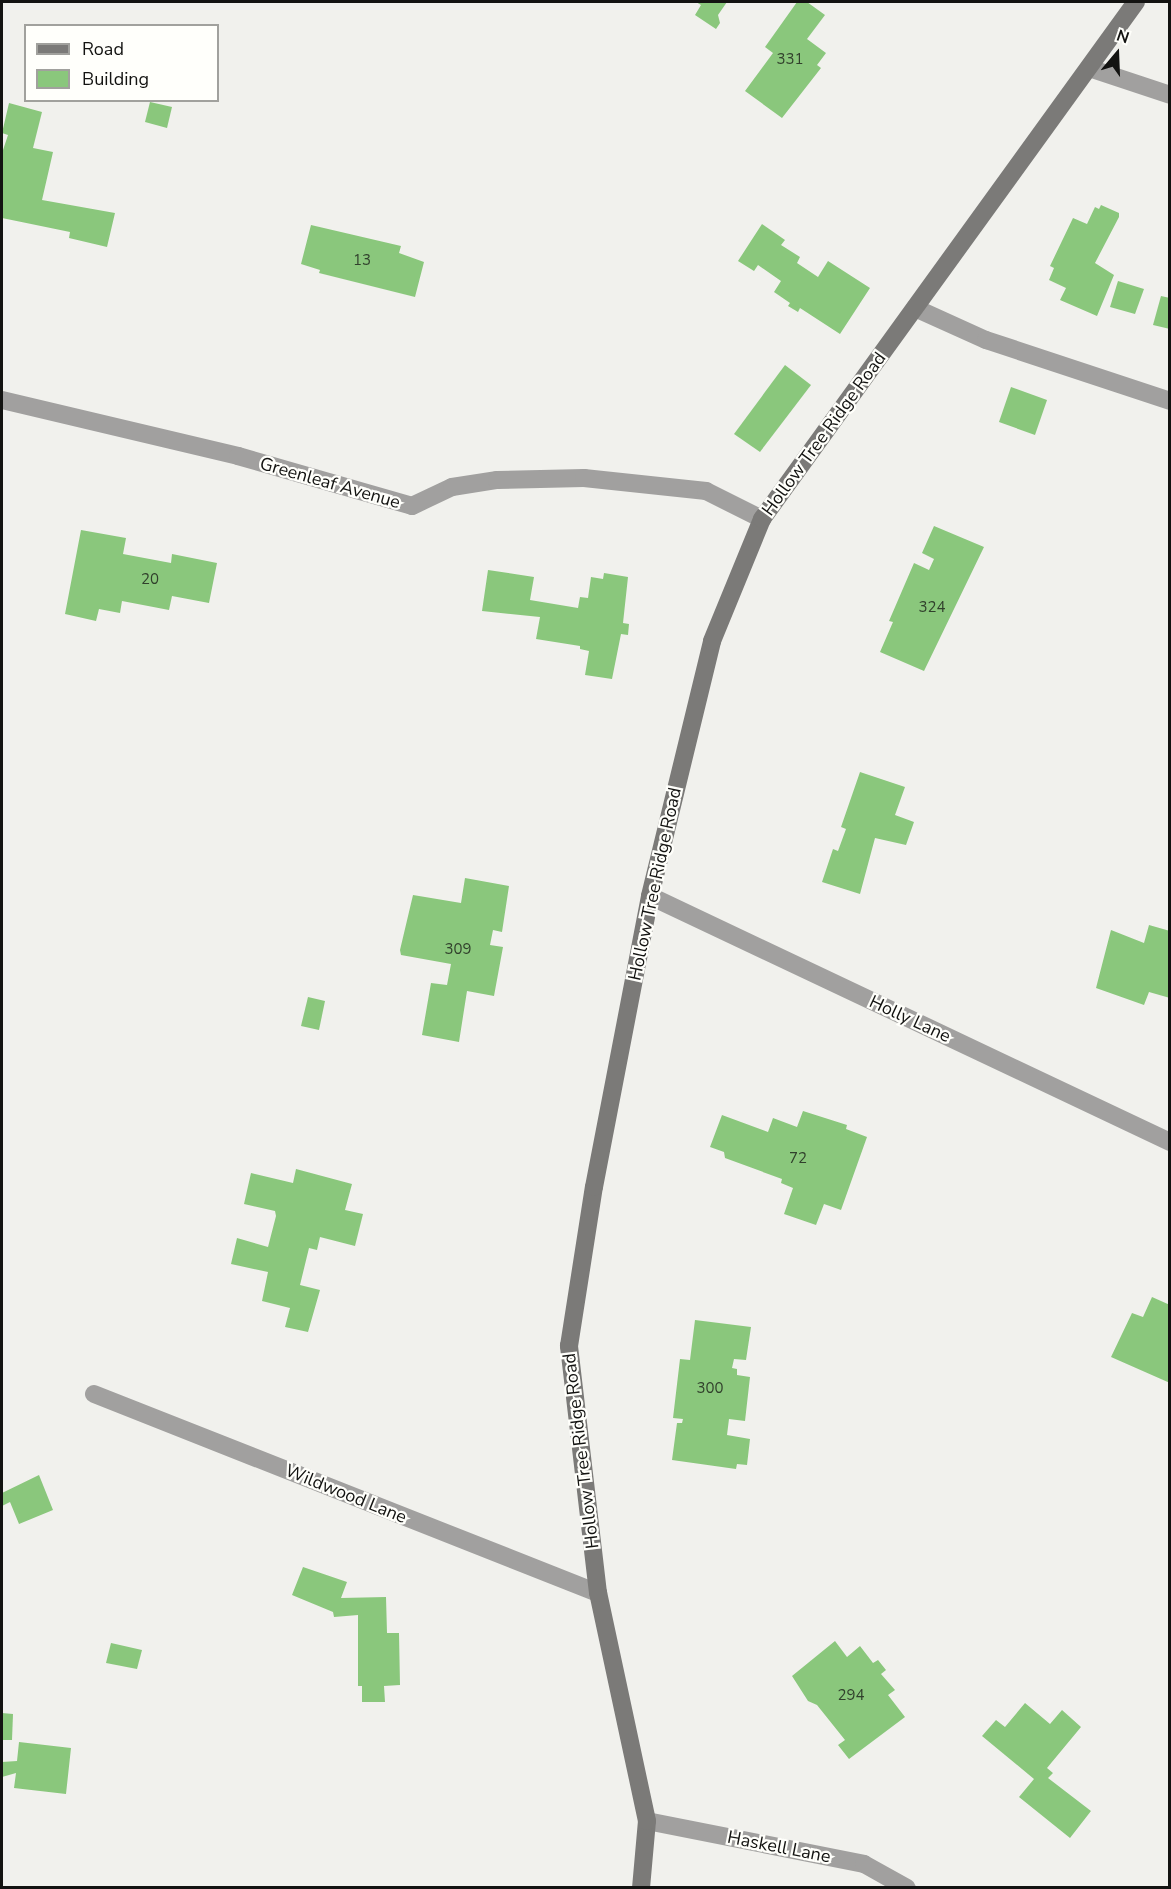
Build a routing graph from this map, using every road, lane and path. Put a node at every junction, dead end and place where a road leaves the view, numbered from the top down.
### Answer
1 (1136, 2) edge
2 (1089, 68) junction
3 (1170, 96) edge
4 (915, 308) junction
5 (2, 400) edge
6 (1170, 401) edge
7 (762, 519) junction
8 (650, 896) junction
9 (1170, 1142) edge
10 (94, 1394) dead end
11 (598, 1593) junction
12 (647, 1821) junction
13 (641, 1887) edge
14 (907, 1887) edge

1 - 2 street, Hollow Tree Ridge Road
2 - 3 street
2 - 4 street, Hollow Tree Ridge Road
4 - 6 street
4 - 7 street, Hollow Tree Ridge Road
5 - 7 street, Greenleaf Avenue
7 - 8 street, Hollow Tree Ridge Road
8 - 9 street, Holly Lane
8 - 11 street, Hollow Tree Ridge Road
10 - 11 street, Wildwood Lane
11 - 12 street, Hollow Tree Ridge Road
12 - 13 street, Hollow Tree Ridge Road
12 - 14 street, Haskell Lane

